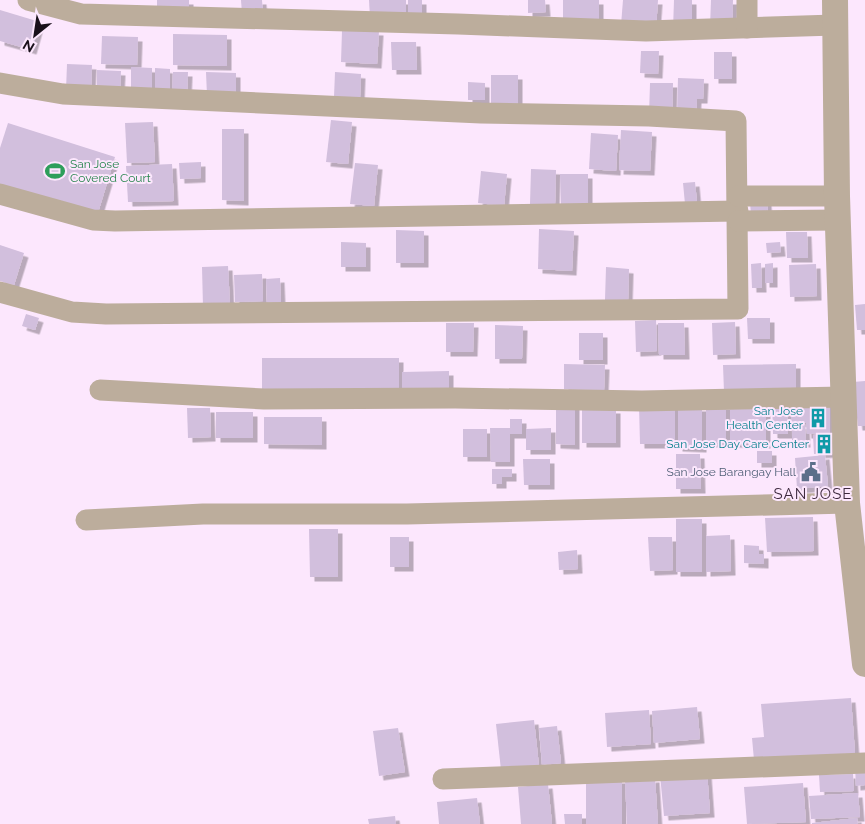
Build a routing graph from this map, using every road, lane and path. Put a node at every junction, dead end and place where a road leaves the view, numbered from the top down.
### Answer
1 (28, 0) edge
2 (747, 0) edge
3 (232, 9) edge
4 (835, 13) edge
5 (747, 28) junction
6 (0, 83) edge
7 (0, 194) edge
8 (838, 208) junction
9 (738, 209) junction
10 (0, 292) edge
11 (100, 390) dead end
12 (844, 397) junction
13 (847, 504) junction
14 (86, 520) dead end
15 (865, 664) edge
16 (865, 763) edge
17 (443, 779) dead end

1 - 3 street
2 - 5 street
3 - 5 street
4 - 5 street
4 - 8 street
6 - 9 street
7 - 9 street
8 - 9 street
8 - 12 street
9 - 10 street
11 - 12 street
12 - 13 street
13 - 14 street
13 - 15 street
16 - 17 street

